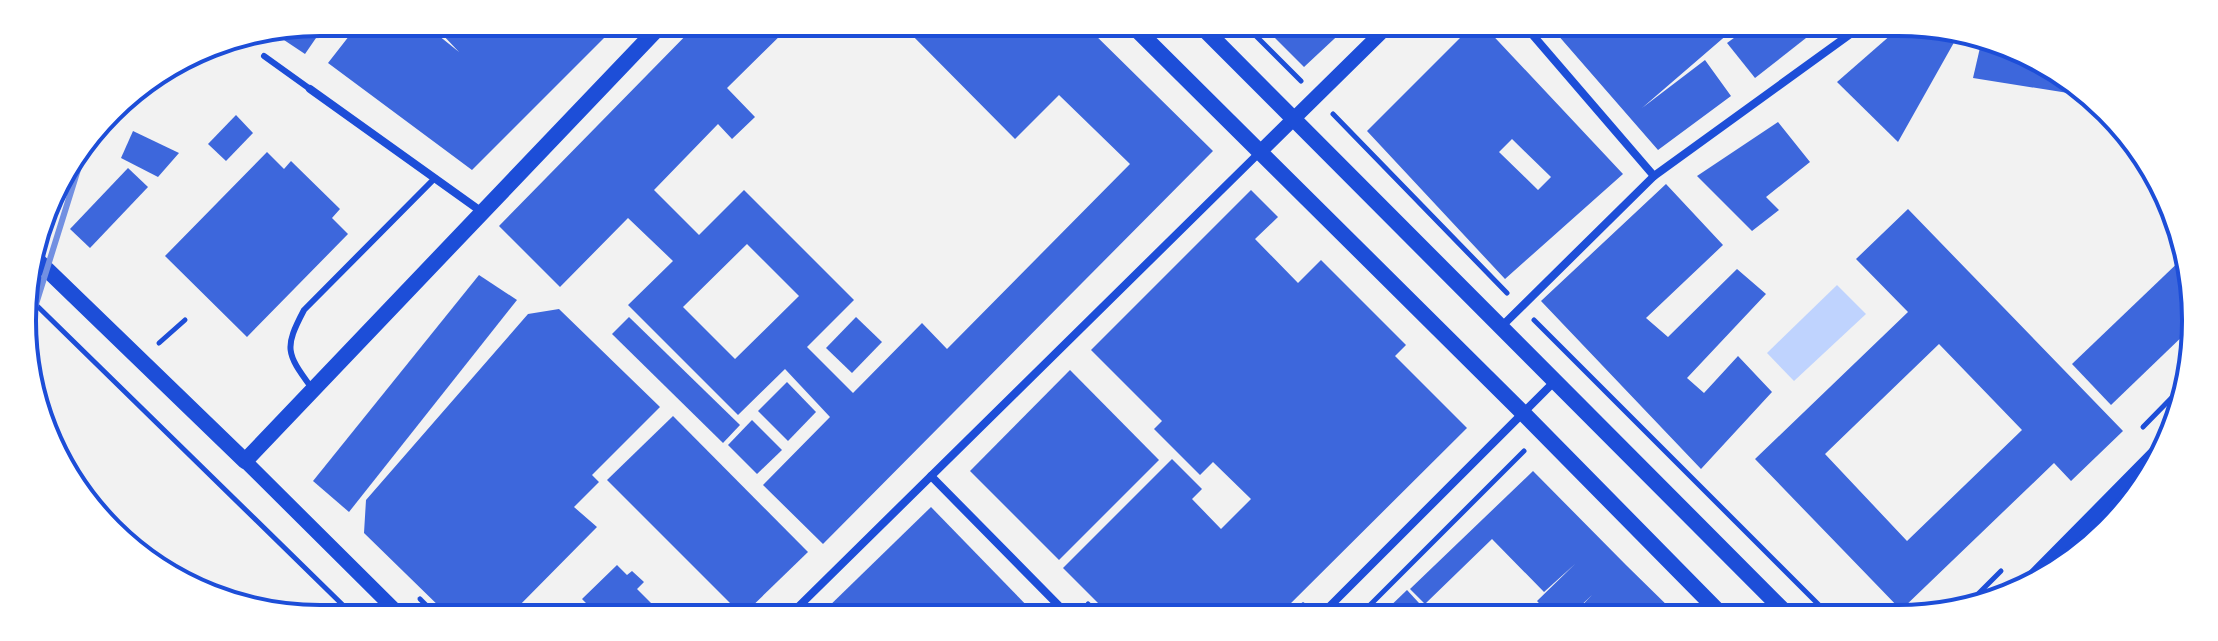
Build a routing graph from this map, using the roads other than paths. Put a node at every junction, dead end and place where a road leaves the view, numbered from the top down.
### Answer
1 (651, 36) edge
2 (1143, 36) edge
3 (1211, 36) edge
4 (1378, 36) edge
5 (1534, 36) edge
6 (1848, 36) edge
7 (264, 56) dead end
8 (310, 89) joint
9 (1293, 119) junction
10 (1261, 151) junction
11 (1654, 176) junction
12 (435, 178) junction
13 (483, 213) junction
14 (41, 264) edge
15 (1501, 327) junction
16 (1556, 381) junction
17 (314, 391) junction
18 (1523, 413) junction
19 (245, 461) junction
20 (2142, 467) edge
21 (931, 476) junction
22 (2047, 563) edge
23 (390, 605) edge
24 (800, 605) edge
25 (1058, 605) edge
26 (1331, 605) edge
27 (1712, 605) edge
28 (1778, 605) edge

1 - 13 main road
2 - 10 main road
3 - 9 main road
4 - 9 street
5 - 11 street
6 - 11 street
7 - 8 lane
8 - 12 street
9 - 10 street
9 - 15 main road
10 - 18 main road
10 - 21 street
11 - 15 street
12 - 13 street
12 - 17 lane
13 - 17 main road
14 - 19 main road
15 - 16 main road
16 - 18 street
16 - 28 main road
17 - 19 main road
18 - 26 street
18 - 27 main road
19 - 23 street
20 - 22 street
21 - 24 street
21 - 25 street

